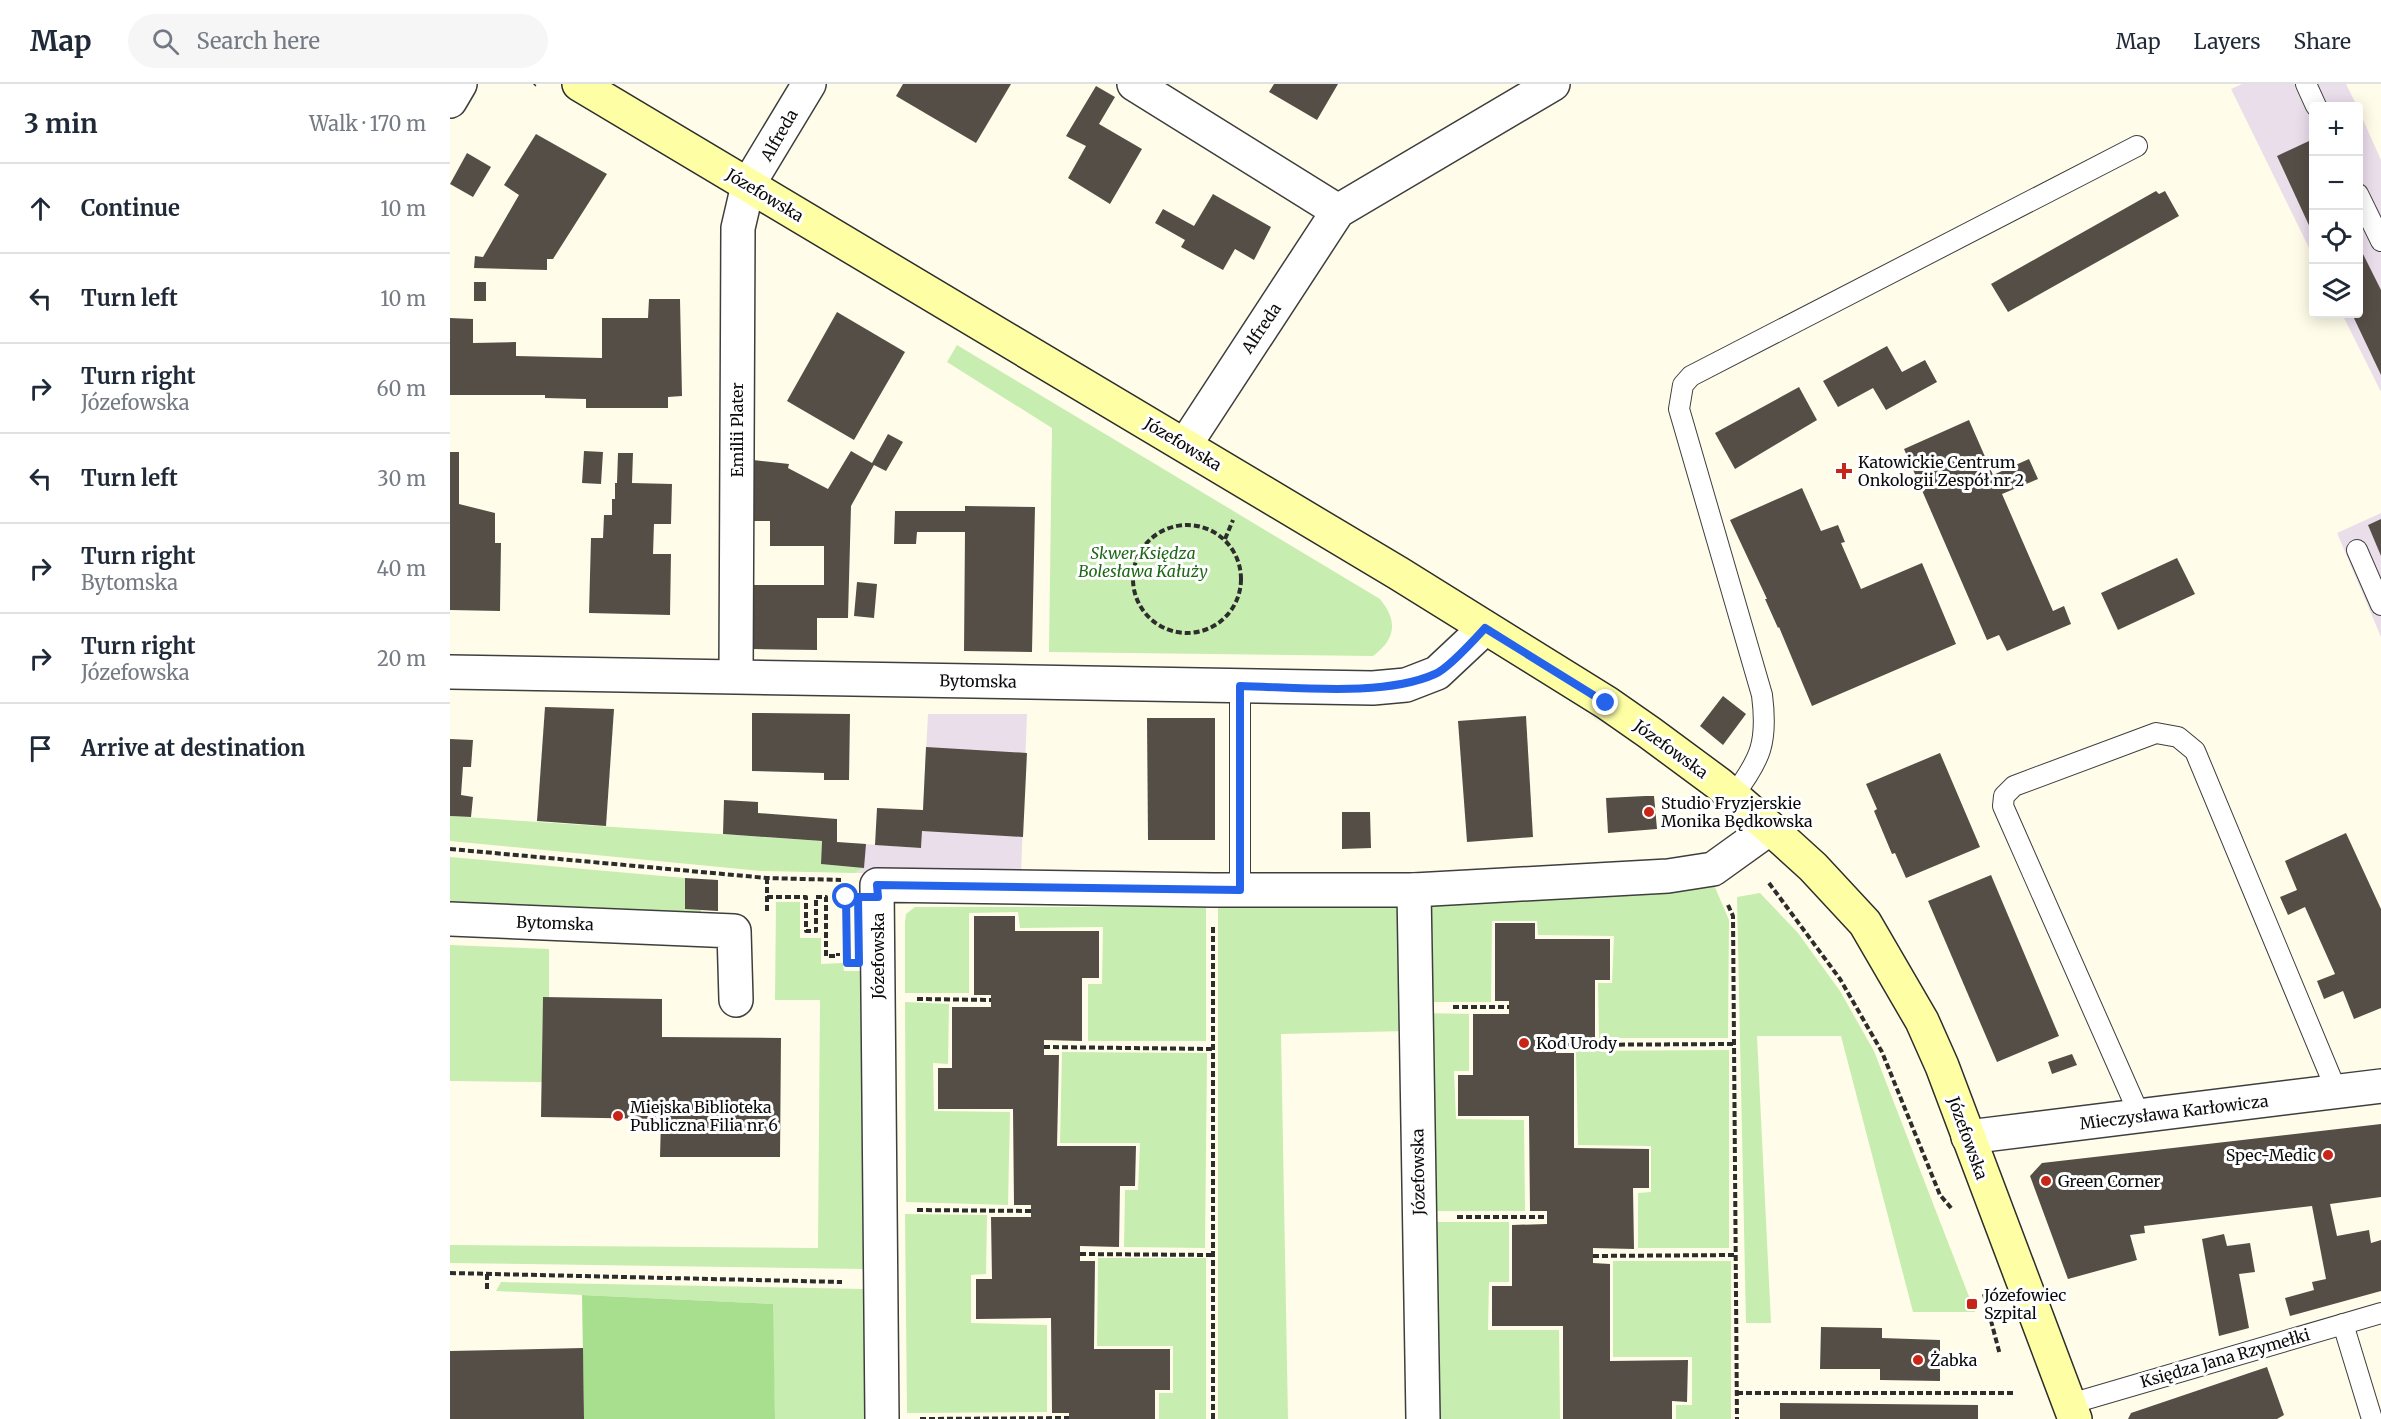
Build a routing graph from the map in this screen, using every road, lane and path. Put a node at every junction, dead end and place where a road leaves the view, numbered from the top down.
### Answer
1 (460, 84) edge
2 (579, 84) edge
3 (809, 84) edge
4 (1134, 84) edge
5 (1553, 84) edge
6 (2306, 84) edge
7 (450, 101) edge
8 (2314, 102) edge
9 (2137, 146) dead end
10 (748, 185) junction
11 (2363, 204) edge
12 (1338, 211) junction
13 (2381, 241) edge
14 (1185, 445) junction
15 (1234, 519) dead end
16 (1225, 539) junction
17 (2357, 550) dead end
18 (2381, 605) edge
19 (1485, 628) junction
20 (450, 672) edge
21 (736, 676) junction
22 (1240, 686) junction
23 (1732, 796) junction
24 (1770, 828) junction
25 (1744, 847) junction
26 (450, 849) edge
27 (843, 880) dead end
28 (1227, 890) junction
29 (1414, 890) junction
30 (767, 897) dead end
31 (1726, 898) dead end
32 (450, 919) edge
33 (838, 944) dead end
34 (878, 998) junction
35 (736, 1000) dead end
36 (991, 1000) dead end
37 (1416, 1007) junction
38 (1509, 1007) dead end
39 (1734, 1044) junction
40 (1556, 1045) dead end
41 (1044, 1047) dead end
42 (1213, 1049) junction
43 (2381, 1086) edge
44 (2337, 1092) junction
45 (2140, 1116) junction
46 (1968, 1137) junction
47 (880, 1210) junction
48 (1030, 1211) dead end
49 (1955, 1213) dead end
50 (1419, 1217) junction
51 (1546, 1217) dead end
52 (1080, 1254) dead end
53 (1213, 1255) junction
54 (1736, 1255) junction
55 (1593, 1256) dead end
56 (450, 1273) edge
57 (487, 1274) junction
58 (848, 1282) dead end
59 (1982, 1286) dead end
60 (487, 1290) dead end
61 (2381, 1313) edge
62 (2343, 1324) junction
63 (2000, 1355) dead end
64 (1737, 1394) junction
65 (2014, 1394) dead end
66 (2072, 1412) edge
67 (1069, 1418) edge
68 (882, 1419) edge
69 (914, 1419) edge
70 (1213, 1419) edge
71 (1423, 1419) edge
72 (1737, 1419) edge
73 (2372, 1419) edge

1 - 7 street
2 - 10 street, Józefowska
3 - 10 street, Alfreda
4 - 12 street
5 - 12 street, Alfreda
6 - 8 lane
9 - 23 lane
10 - 14 street, Józefowska
10 - 21 street, Emilii Plater
11 - 13 lane
12 - 14 street, Alfreda
14 - 19 street, Józefowska
15 - 16 path
16 - 16 path
17 - 18 lane
19 - 22 street, Bytomska
19 - 23 street, Józefowska
20 - 21 street, Bytomska
21 - 22 street, Bytomska
22 - 28 lane
23 - 24 street, Józefowska
24 - 25 street, Józefowska
24 - 46 street, Józefowska
25 - 29 street, Józefowska
25 - 49 path
26 - 27 path
28 - 29 street, Józefowska
28 - 34 street, Józefowska
28 - 42 path
29 - 37 street, Józefowska
30 - 33 path
31 - 39 path
32 - 35 street, Bytomska
34 - 36 path
34 - 47 street, Józefowska
37 - 38 path
37 - 50 street, Józefowska
39 - 40 path
39 - 54 path
41 - 42 path
42 - 53 path
43 - 44 street, Mieczysława Karłowicza
44 - 45 street, Mieczysława Karłowicza
44 - 45 lane
45 - 46 street, Mieczysława Karłowicza
46 - 66 street, Józefowska
47 - 48 path
47 - 68 street, Józefowska
50 - 51 path
50 - 71 street, Józefowska
52 - 53 path
53 - 70 path
54 - 55 path
54 - 64 path
56 - 57 path
57 - 58 path
57 - 60 path
59 - 63 path
61 - 62 lane, Księdza Jana Rzymełki
62 - 66 lane, Księdza Jana Rzymełki
62 - 73 lane
64 - 65 path
64 - 72 path
67 - 69 path

